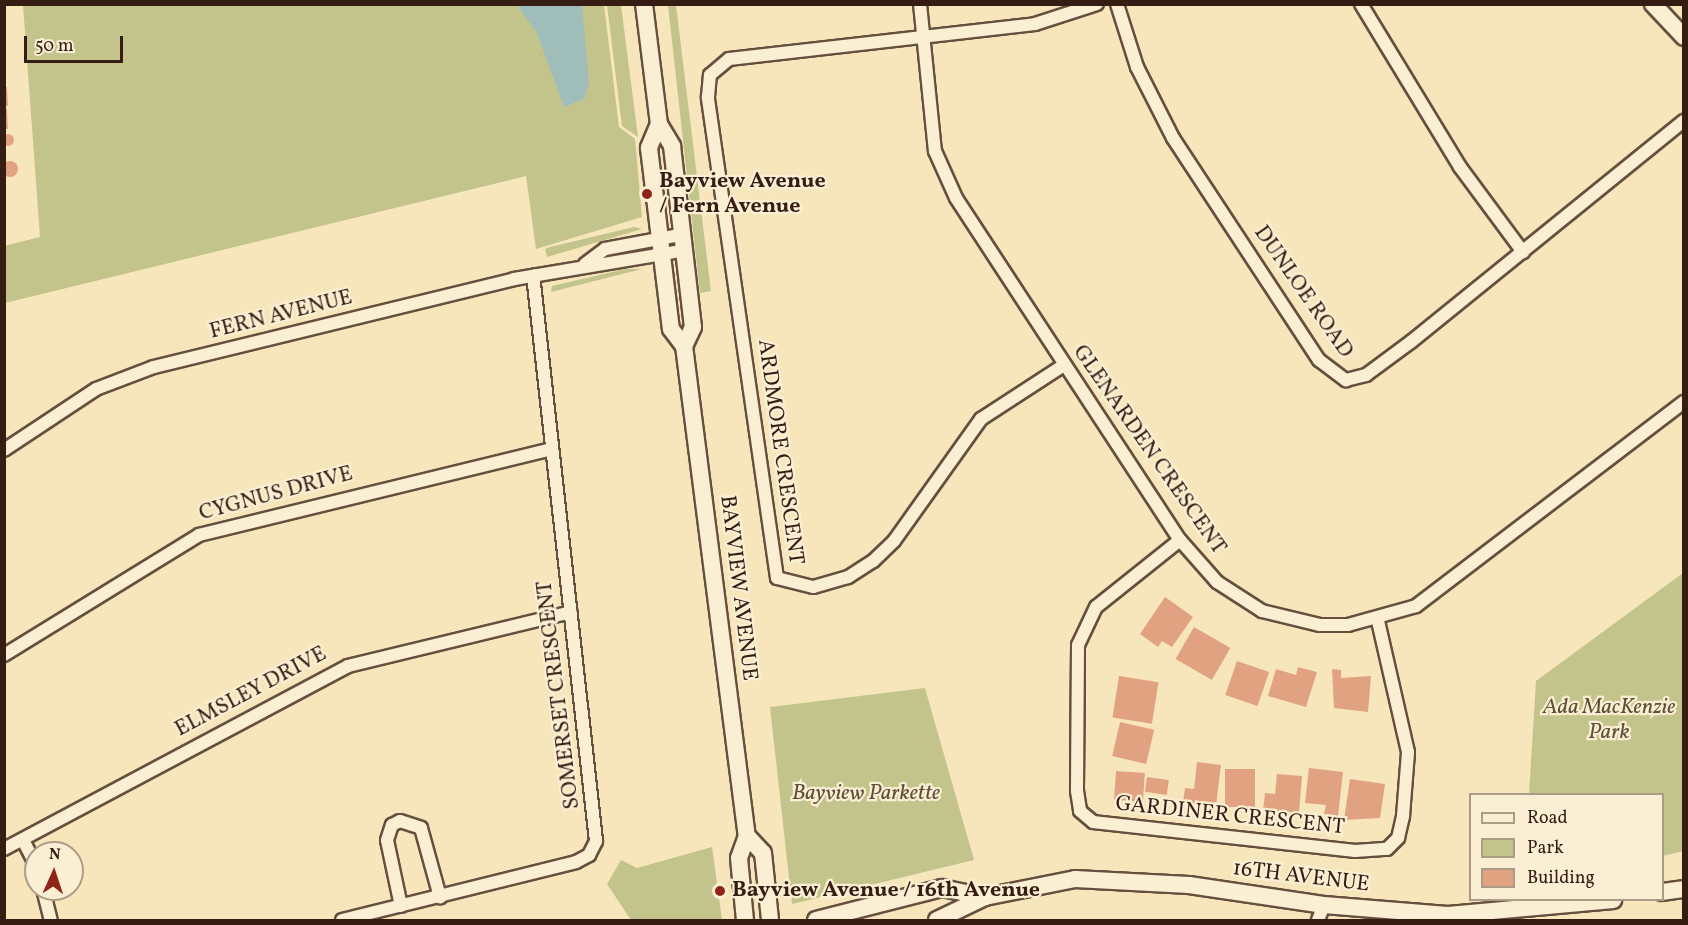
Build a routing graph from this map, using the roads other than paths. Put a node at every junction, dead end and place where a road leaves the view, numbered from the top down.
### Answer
1 (644, 4) edge
2 (920, 4) edge
3 (1097, 4) edge
4 (1117, 4) edge
5 (1361, 4) edge
6 (1653, 4) edge
7 (924, 36) junction
8 (1683, 37) edge
9 (1683, 121) edge
10 (658, 124) junction
11 (681, 243) junction
12 (662, 246) junction
13 (1523, 252) junction
14 (585, 264) junction
15 (533, 275) junction
16 (684, 346) junction
17 (1064, 365) junction
18 (1683, 402) edge
19 (551, 449) junction
20 (4, 450) edge
21 (1180, 540) junction
22 (571, 612) junction
23 (1378, 621) junction
24 (4, 656) edge
25 (747, 836) junction
26 (23, 840) joint
27 (4, 849) edge
28 (1683, 889) edge
29 (1664, 892) edge
30 (440, 897) junction
31 (985, 897) junction
32 (46, 901) edge
33 (1602, 901) edge
34 (401, 906) junction
35 (1321, 913) edge
36 (51, 921) edge
37 (342, 921) edge
38 (745, 921) edge
39 (770, 921) edge
40 (816, 921) edge
41 (937, 921) edge

1 - 10 main road, BAYVIEW AVENUE
2 - 7 street, GLENARDEN CRESCENT
3 - 7 street
4 - 13 street, DUNLOE ROAD
5 - 13 street
6 - 8 main road
7 - 17 street, GLENARDEN CRESCENT
7 - 17 street, ARDMORE CRESCENT
9 - 13 street, DUNLOE ROAD
10 - 11 main road, BAYVIEW AVENUE
10 - 12 main road, BAYVIEW AVENUE
11 - 12 street, FERN AVENUE
11 - 16 main road, BAYVIEW AVENUE
12 - 14 street, FERN AVENUE
12 - 14 street, FERN AVENUE
12 - 16 main road, BAYVIEW AVENUE
14 - 15 street, FERN AVENUE
15 - 19 street, SOMERSET CRESCENT
15 - 20 street, FERN AVENUE
16 - 25 main road, BAYVIEW AVENUE
17 - 21 street, GLENARDEN CRESCENT
18 - 23 street, GLENARDEN CRESCENT
19 - 22 street, SOMERSET CRESCENT
19 - 24 street, CYGNUS DRIVE
21 - 23 street, GLENARDEN CRESCENT
21 - 23 street, GARDINER CRESCENT
22 - 26 street, ELMSLEY DRIVE
22 - 30 street, SOMERSET CRESCENT
25 - 38 main road, BAYVIEW AVENUE
25 - 39 main road, BAYVIEW AVENUE
26 - 27 street, ELMSLEY DRIVE
28 - 29 main road
30 - 34 street, SOMERSET CRESCENT
30 - 34 street
31 - 35 main road, 16TH AVENUE
31 - 40 main road, 16TH AVENUE
31 - 41 main road, 16TH AVENUE
32 - 36 street
33 - 35 main road, 16TH AVENUE
34 - 37 street, SOMERSET CRESCENT

